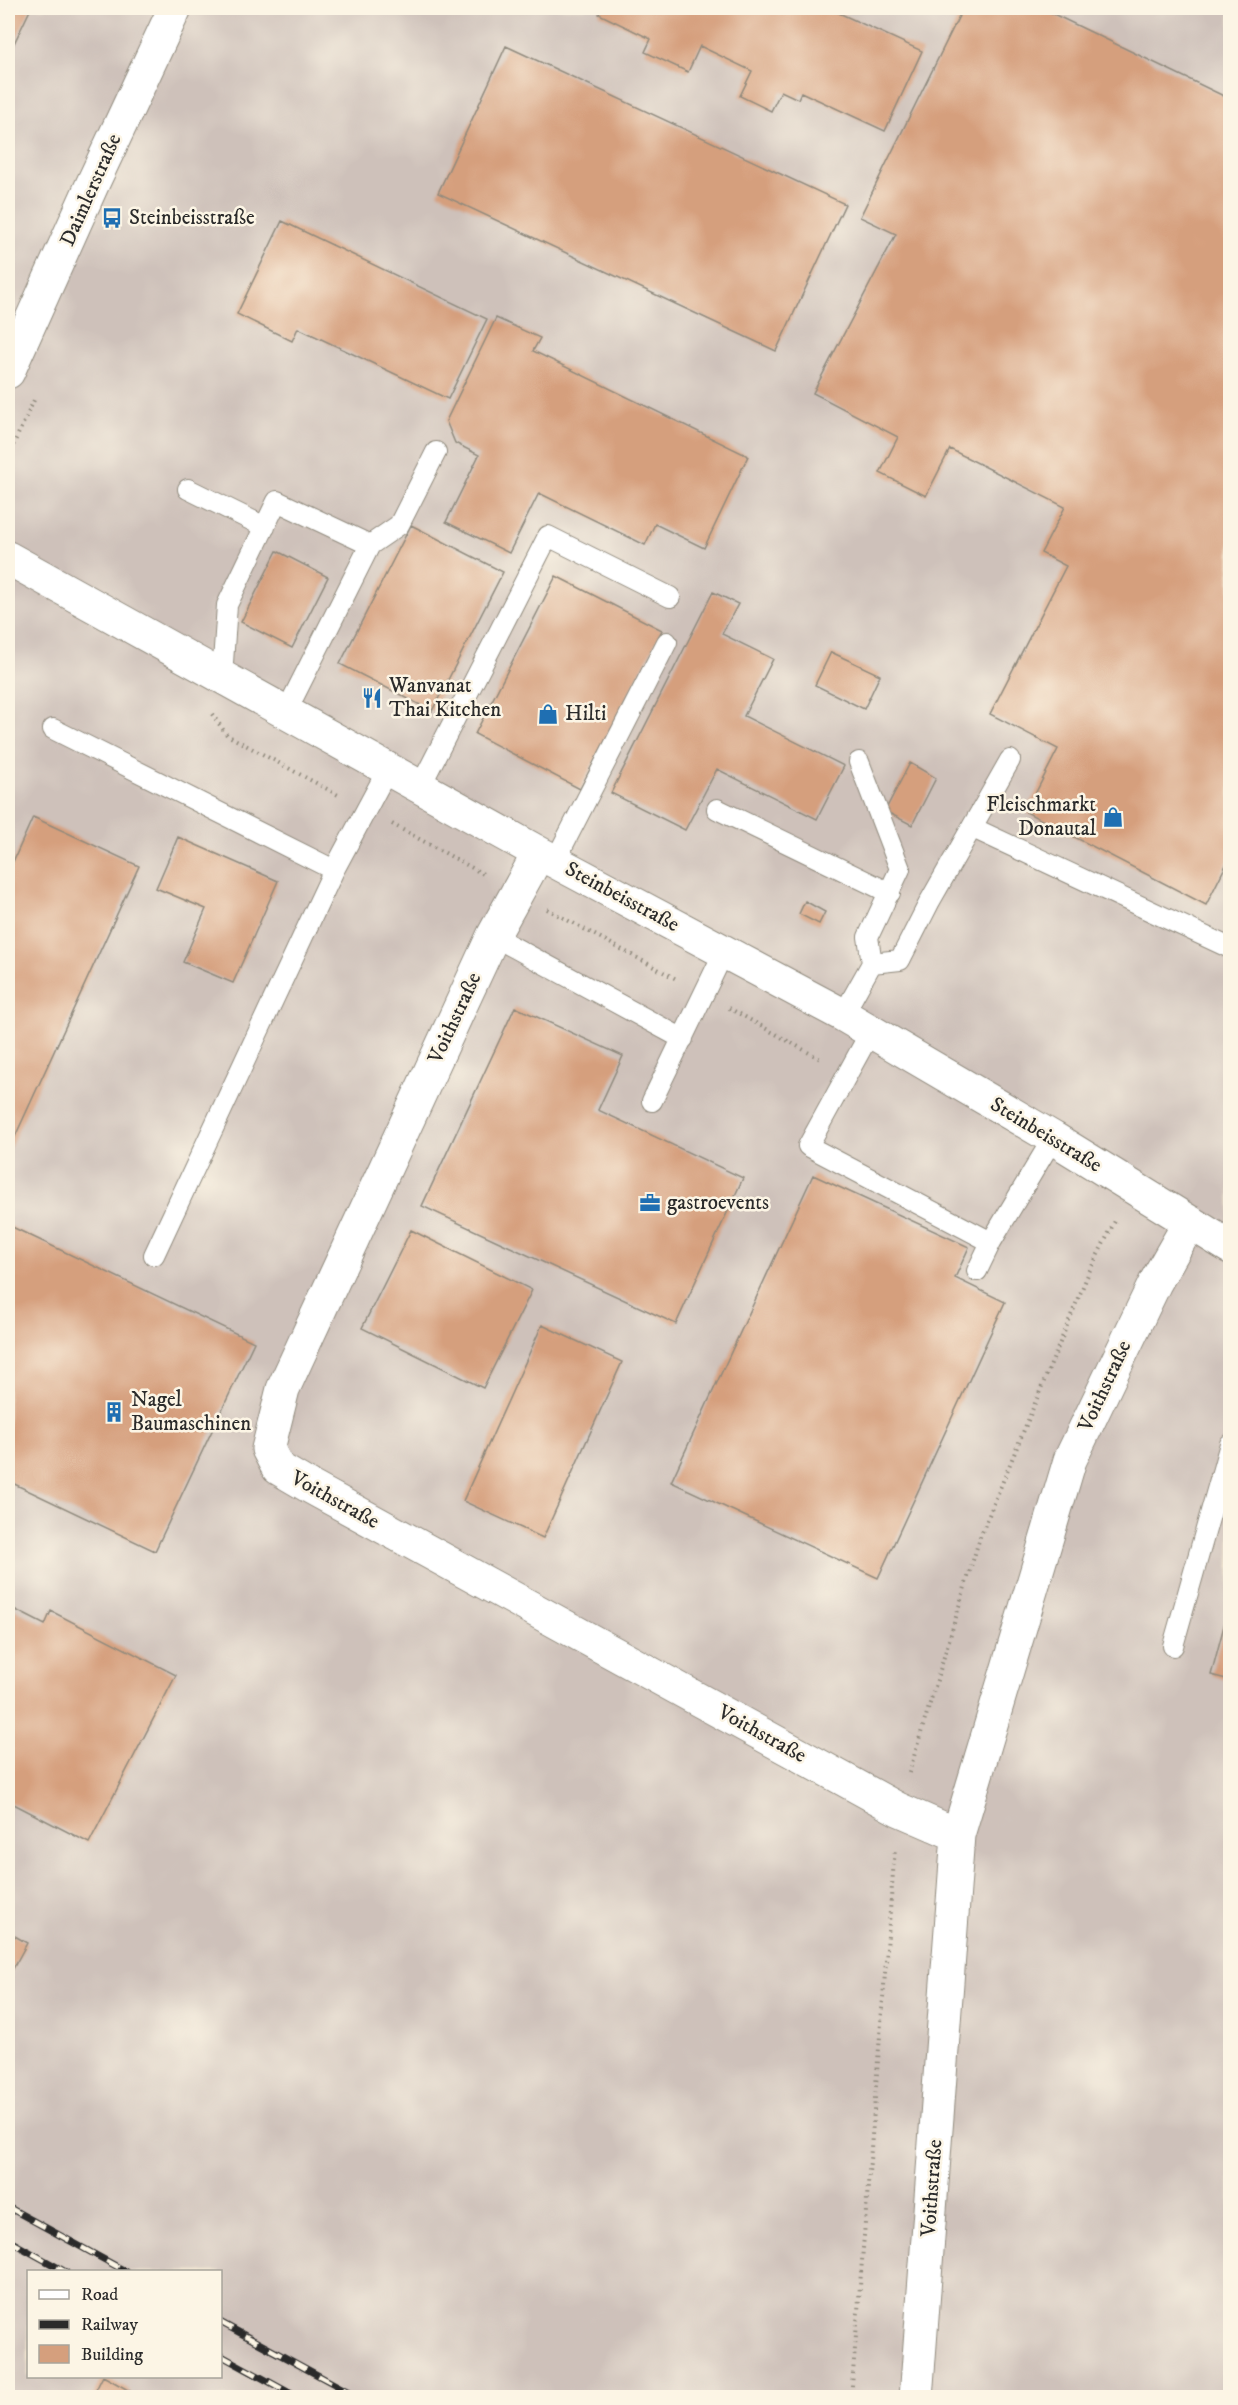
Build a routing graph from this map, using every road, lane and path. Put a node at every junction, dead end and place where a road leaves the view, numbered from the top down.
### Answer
1 (175, 8) edge
2 (8, 372) edge
3 (436, 452) dead end
4 (188, 489) dead end
5 (265, 527) junction
6 (370, 545) junction
7 (8, 558) edge
8 (670, 597) dead end
9 (667, 642) dead end
10 (222, 677) junction
11 (286, 712) junction
12 (53, 729) dead end
13 (1010, 760) dead end
14 (859, 762) dead end
15 (388, 769) junction
16 (420, 787) junction
17 (717, 809) dead end
18 (973, 828) junction
19 (547, 857) junction
20 (334, 870) junction
21 (890, 893) junction
22 (493, 936) junction
23 (1230, 948) edge
24 (724, 952) junction
25 (872, 963) junction
26 (843, 1015) junction
27 (871, 1031) junction
28 (683, 1038) junction
29 (652, 1101) dead end
30 (1053, 1138) junction
31 (1190, 1222) junction
32 (991, 1242) junction
33 (1230, 1247) edge
34 (154, 1255) dead end
35 (977, 1272) dead end
36 (1230, 1444) edge
37 (1173, 1646) dead end
38 (958, 1836) junction
39 (916, 2397) edge

1 - 2 street, Daimlerstraße
3 - 6 lane
4 - 5 lane
5 - 6 lane
5 - 10 lane
6 - 11 lane
7 - 10 street, Steinbeisstraße
8 - 16 lane
9 - 19 lane
10 - 11 street, Steinbeisstraße
11 - 15 street, Steinbeisstraße
12 - 20 lane
13 - 18 lane
14 - 21 lane
15 - 16 street, Steinbeisstraße
15 - 20 lane
16 - 19 street, Steinbeisstraße
17 - 21 lane
18 - 23 lane
18 - 25 lane
19 - 22 street, Voithstraße
19 - 24 street, Steinbeisstraße
20 - 34 lane
21 - 25 lane
22 - 28 lane
22 - 38 street, Voithstraße
24 - 26 street, Steinbeisstraße
24 - 28 lane
25 - 26 lane
26 - 27 street, Steinbeisstraße
27 - 30 street, Steinbeisstraße
27 - 32 lane
28 - 29 lane
30 - 31 street, Steinbeisstraße
30 - 32 lane
31 - 33 street, Steinbeisstraße
31 - 38 street, Voithstraße
32 - 35 lane
36 - 37 lane
38 - 39 street, Voithstraße

